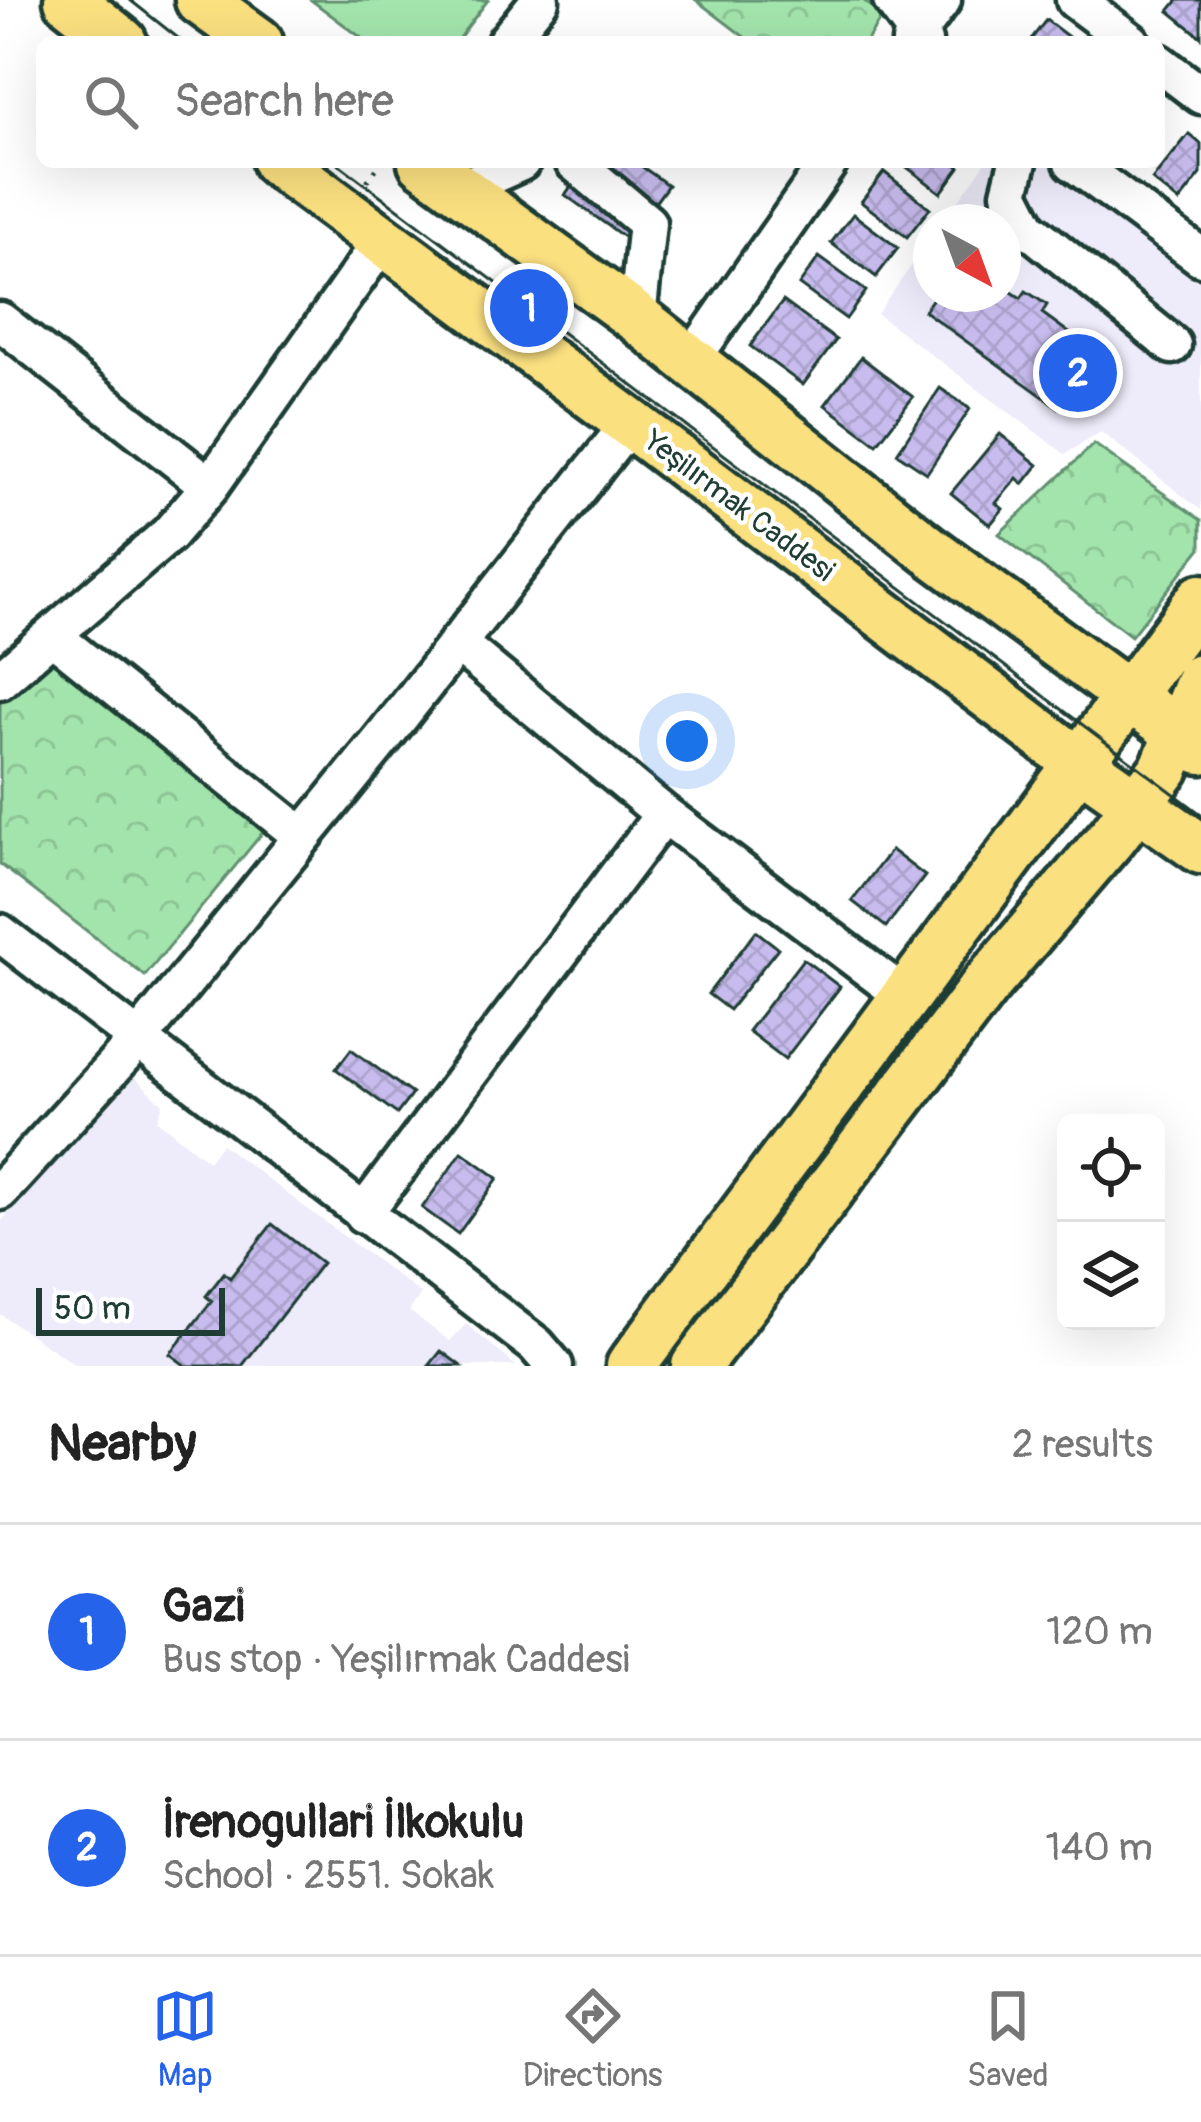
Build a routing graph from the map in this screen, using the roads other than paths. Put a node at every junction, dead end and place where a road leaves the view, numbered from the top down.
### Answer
1 (69, 0) edge
2 (200, 0) edge
3 (540, 0) edge
4 (892, 0) edge
5 (942, 0) edge
6 (1076, 0) edge
7 (114, 36) edge
8 (250, 36) edge
9 (511, 36) edge
10 (914, 36) edge
11 (920, 36) edge
12 (1123, 36) edge
13 (1165, 68) edge
14 (1201, 95) edge
15 (285, 168) edge
16 (487, 168) edge
17 (581, 168) edge
18 (825, 168) edge
19 (1016, 168) edge
20 (1081, 168) edge
21 (441, 176) edge
22 (383, 240) junction
23 (1201, 256) edge
24 (638, 318) junction
25 (0, 321) edge
26 (1172, 345) dead end
27 (692, 359) junction
28 (630, 423) junction
29 (210, 486) junction
30 (1201, 599) edge
31 (53, 638) junction
32 (457, 643) junction
33 (1201, 678) edge
34 (0, 680) edge
35 (1130, 699) junction
36 (1190, 742) edge
37 (1080, 764) junction
38 (1139, 803) junction
39 (664, 814) junction
40 (302, 836) junction
41 (1201, 849) edge
42 (0, 933) edge
43 (906, 997) junction
44 (137, 1041) junction
45 (0, 1191) edge
46 (364, 1214) junction
47 (554, 1366) edge
48 (631, 1366) edge
49 (696, 1366) edge

1 - 7 main road
2 - 8 main road
3 - 9 street
4 - 10 street
5 - 11 street
6 - 12 street
13 - 14 street
15 - 22 main road, Yeşilırmak Caddesi
16 - 21 street
17 - 24 street
18 - 27 street
19 - 26 street
20 - 23 street
21 - 24 main road
22 - 28 main road, Yeşilırmak Caddesi
22 - 29 street
24 - 27 main road
25 - 29 street
27 - 35 main road
28 - 32 street
28 - 37 main road, Yeşilırmak Caddesi
29 - 31 street
30 - 35 main road
31 - 34 street
31 - 40 street
32 - 39 street
32 - 40 street
33 - 36 main road
35 - 36 main road
35 - 37 main road
36 - 38 main road
37 - 38 main road, Yeşilırmak Caddesi
37 - 43 main road
38 - 41 main road, Yeşilırmak Caddesi
38 - 49 main road
39 - 43 street
39 - 46 street
40 - 44 street
42 - 44 street
43 - 48 main road
44 - 45 street
44 - 46 street
46 - 47 street

